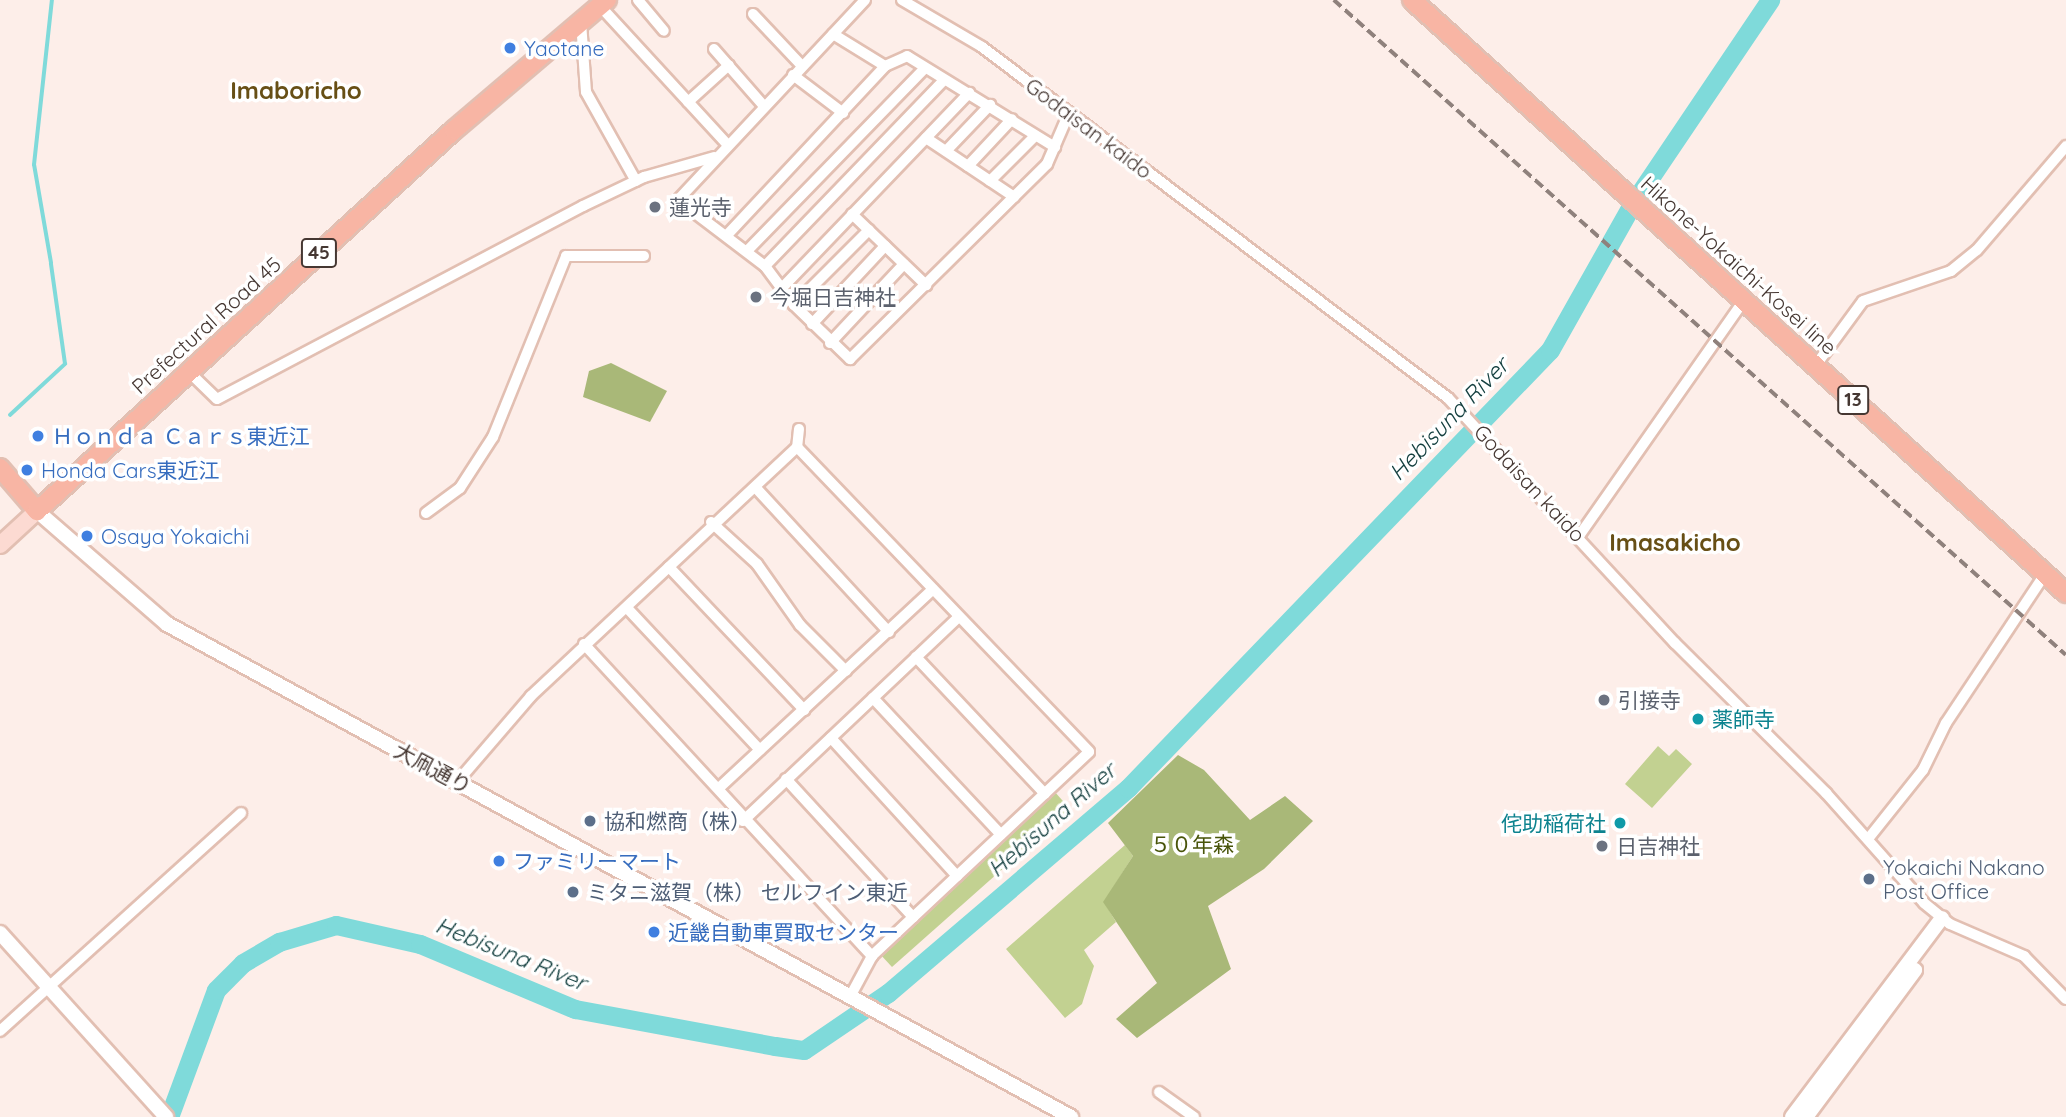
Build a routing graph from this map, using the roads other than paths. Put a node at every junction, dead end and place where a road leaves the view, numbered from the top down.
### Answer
1 (638, 0) edge
2 (865, 0) edge
3 (902, 0) edge
4 (1412, 0) edge
5 (603, 3) edge
6 (753, 14) dead end
7 (581, 22) junction
8 (664, 31) dead end
9 (834, 34) junction
10 (714, 49) dead end
11 (729, 65) junction
12 (802, 66) junction
13 (885, 66) junction
14 (925, 68) junction
15 (793, 75) junction
16 (944, 80) junction
17 (969, 93) junction
18 (688, 102) junction
19 (764, 105) junction
20 (990, 105) junction
21 (843, 113) junction
22 (1069, 113) junction
23 (1012, 120) junction
24 (1035, 136) junction
25 (926, 138) junction
26 (727, 144) junction
27 (2066, 146) edge
28 (1055, 147) junction
29 (946, 151) junction
30 (714, 157) junction
31 (968, 166) junction
32 (636, 181) junction
33 (990, 181) junction
34 (1014, 197) junction
35 (852, 214) junction
36 (869, 230) junction
37 (728, 234) junction
38 (885, 246) junction
39 (747, 251) junction
40 (643, 256) dead end
41 (904, 264) junction
42 (765, 266) junction
43 (926, 285) junction
44 (781, 289) junction
45 (1743, 302) junction
46 (794, 305) junction
47 (812, 324) junction
48 (830, 343) junction
49 (1816, 365) junction
50 (188, 371) junction
51 (799, 429) dead end
52 (797, 447) junction
53 (0, 468) edge
54 (756, 488) junction
55 (37, 511) junction
56 (426, 513) dead end
57 (710, 522) junction
58 (1579, 536) junction
59 (0, 545) edge
60 (669, 567) junction
61 (2045, 574) junction
62 (933, 589) junction
63 (2066, 593) edge
64 (628, 609) junction
65 (959, 617) junction
66 (889, 632) junction
67 (584, 644) junction
68 (916, 657) junction
69 (846, 671) junction
70 (873, 698) junction
71 (804, 710) junction
72 (831, 738) junction
73 (760, 750) junction
74 (786, 779) junction
75 (458, 781) junction
76 (719, 788) junction
77 (1045, 794) junction
78 (240, 813) dead end
79 (743, 821) junction
80 (1001, 835) junction
81 (1867, 839) junction
82 (957, 876) junction
83 (914, 917) junction
84 (1946, 921) junction
85 (0, 933) edge
86 (872, 956) junction
87 (49, 986) junction
88 (851, 995) junction
89 (2066, 999) edge
90 (0, 1031) edge
91 (1159, 1092) dead end
92 (166, 1117) edge
93 (1071, 1117) edge
94 (1194, 1117) edge
95 (1792, 1117) edge
96 (1806, 1117) edge

1 - 8 street
2 - 9 street
3 - 22 street, Godaisan kaido
4 - 45 main road, Hikone-Yokaichi-Kosei line / 13
5 - 7 main road, Prefectural Road 45 / 45
5 - 18 street
6 - 12 street
7 - 32 street
7 - 50 main road, Prefectural Road 45 / 45
9 - 12 street
9 - 13 street
10 - 11 street
11 - 18 street
11 - 19 street
12 - 15 street
13 - 14 street
13 - 21 street
14 - 16 street
14 - 39 street
15 - 19 street
15 - 21 street
16 - 17 street
16 - 42 street
17 - 20 street
17 - 25 street
18 - 26 street
19 - 26 street
20 - 23 street
20 - 29 street
21 - 37 street
22 - 28 street
22 - 58 street, Godaisan kaido
23 - 24 street
23 - 31 street
24 - 28 street
24 - 33 street
25 - 29 street
25 - 35 street
26 - 30 street
27 - 49 street
28 - 34 street
29 - 31 street
30 - 32 street
30 - 37 street
31 - 33 street
32 - 50 street
33 - 34 street
34 - 43 street
35 - 36 street
35 - 44 street
36 - 38 street
36 - 46 street
37 - 39 street
38 - 41 street
38 - 47 street
39 - 42 street
40 - 56 street
41 - 43 street
41 - 48 street
42 - 44 street
43 - 48 street
44 - 46 street
45 - 49 main road, Hikone-Yokaichi-Kosei line / 13
45 - 58 street
46 - 47 street
47 - 48 street
49 - 61 main road, Hikone-Yokaichi-Kosei line / 13
50 - 55 main road, Prefectural Road 45 / 45
51 - 52 street
52 - 54 street
52 - 62 street
53 - 55 main road
54 - 57 street
54 - 66 street
55 - 59 main road
55 - 75 street, 大凧通り
57 - 60 street
57 - 69 street
58 - 81 street, Godaisan kaido
60 - 64 street
60 - 71 street
61 - 63 main road, Hikone-Yokaichi-Kosei line / 13
61 - 81 street
62 - 65 street
62 - 66 street
64 - 67 street
64 - 73 street
65 - 68 street
65 - 77 street
66 - 69 street
67 - 75 street
67 - 76 street
68 - 70 street
68 - 77 street
69 - 71 street
70 - 72 street
70 - 80 street
71 - 73 street
72 - 74 street
72 - 82 street
73 - 76 street
74 - 79 street
74 - 83 street
75 - 88 street, 大凧通り
76 - 79 street
77 - 80 street
78 - 87 street
79 - 86 street
80 - 82 street
81 - 84 street, Godaisan kaido
82 - 83 street
83 - 86 street
84 - 89 street, Godaisan kaido
84 - 95 street
84 - 96 street
85 - 87 street
86 - 88 street
87 - 90 street
87 - 92 street
88 - 93 street, 大凧通り
91 - 94 street

